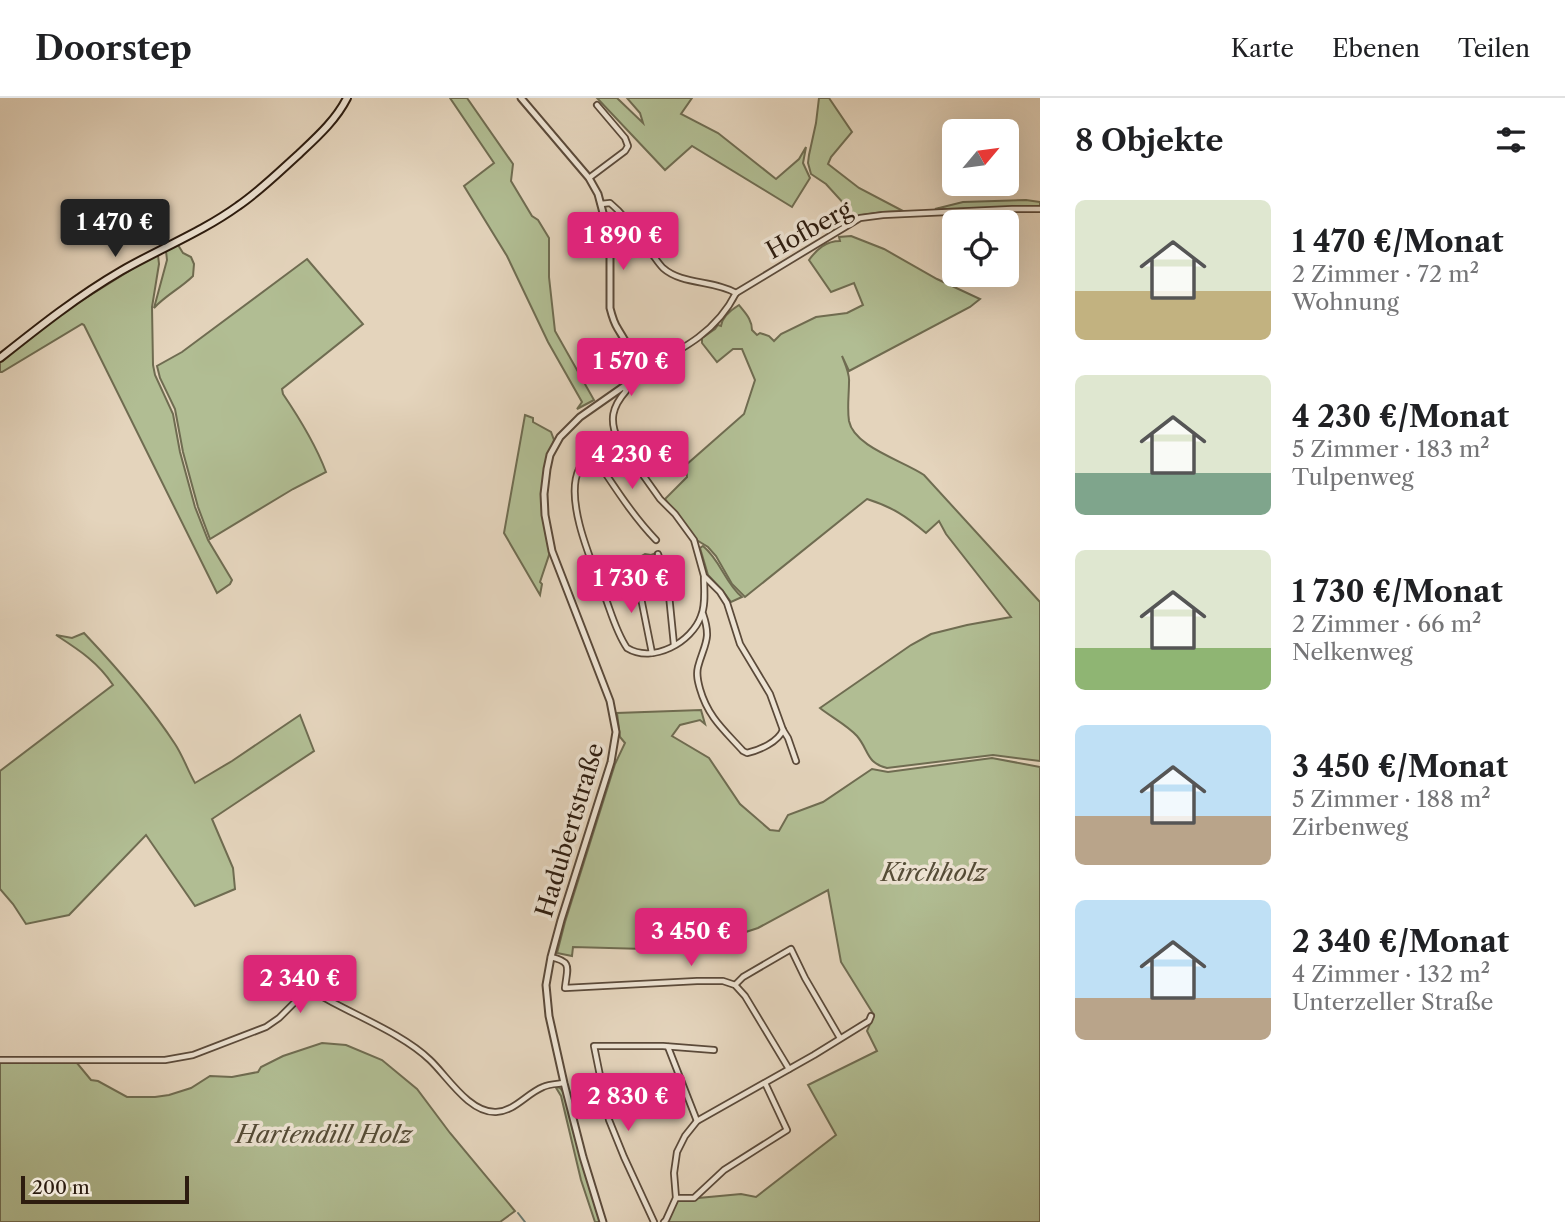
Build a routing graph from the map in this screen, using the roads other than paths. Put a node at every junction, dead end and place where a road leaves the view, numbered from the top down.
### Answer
1 (347, 98) edge
2 (521, 98) edge
3 (597, 105) dead end
4 (589, 178) junction
5 (601, 204) junction
6 (1040, 209) edge
7 (736, 293) junction
8 (0, 358) edge
9 (633, 375) junction
10 (624, 387) junction
11 (618, 440) junction
12 (593, 455) junction
13 (656, 540) dead end
14 (658, 554) dead end
15 (636, 573) dead end
16 (704, 576) junction
17 (703, 614) junction
18 (674, 645) junction
19 (652, 653) junction
20 (783, 730) junction
21 (796, 761) dead end
22 (551, 957) junction
23 (735, 985) junction
24 (871, 1016) dead end
25 (840, 1038) junction
26 (668, 1047) junction
27 (714, 1050) dead end
28 (0, 1060) edge
29 (789, 1069) junction
30 (564, 1083) junction
31 (765, 1083) junction
32 (697, 1121) junction
33 (676, 1198) junction
34 (603, 1222) edge
35 (654, 1222) edge
36 (664, 1222) edge

1 - 8 main road
2 - 4 street
3 - 4 street
4 - 5 street
5 - 7 street
5 - 9 street
6 - 7 street, Hofberg
7 - 9 street
9 - 10 street, Hadubertstraße
10 - 11 street
10 - 22 street, Hadubertstraße
11 - 12 street
11 - 16 street
12 - 13 street
12 - 19 street
14 - 18 street
15 - 19 street
16 - 17 street
16 - 20 street
17 - 18 street
17 - 20 street
18 - 19 street
20 - 21 street
22 - 23 street
22 - 30 street, Hadubertstraße
23 - 25 street
23 - 29 street
24 - 25 street
25 - 29 street
26 - 27 street
26 - 32 street
26 - 35 street
28 - 30 street
29 - 31 street
30 - 34 street, Hadubertstraße
31 - 32 street
31 - 33 street
32 - 33 street
33 - 36 street

